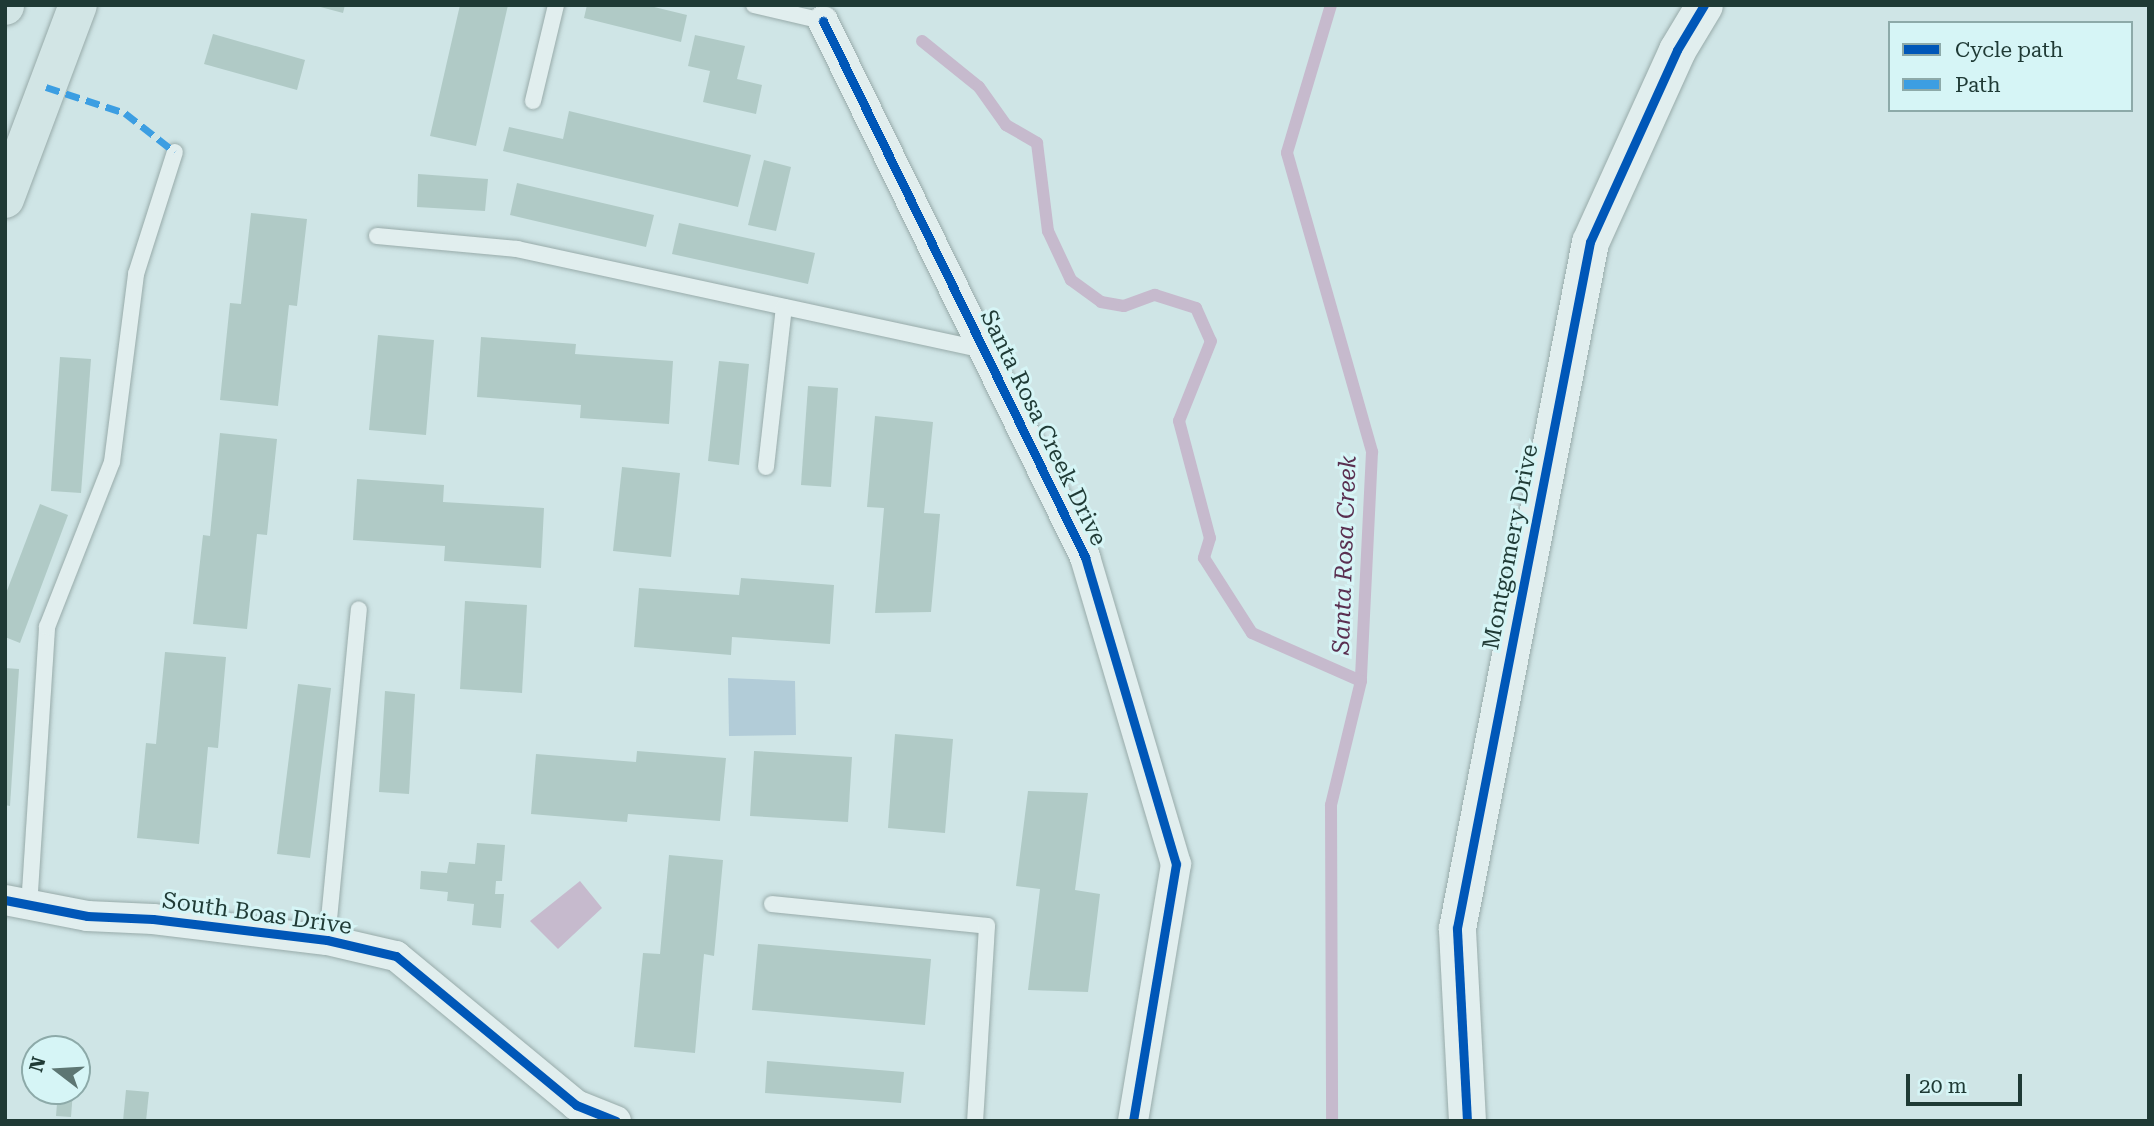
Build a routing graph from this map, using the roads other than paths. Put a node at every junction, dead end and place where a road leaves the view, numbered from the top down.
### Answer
1 (78, 5) edge
2 (556, 5) edge
3 (754, 5) edge
4 (1704, 5) edge
5 (823, 21) joint
6 (533, 101) dead end
7 (175, 152) dead end
8 (5, 199) edge
9 (377, 236) dead end
10 (784, 307) junction
11 (985, 350) junction
12 (766, 467) dead end
13 (359, 610) dead end
14 (17, 904) edge
15 (772, 904) dead end
16 (327, 940) junction
17 (616, 1121) edge
18 (975, 1121) edge
19 (1133, 1121) edge
20 (1467, 1121) edge

1 - 8 main road
2 - 6 lane
3 - 5 lane
4 - 20 street, Montgomery Drive
5 - 11 street, Santa Rosa Creek Drive
7 - 14 lane
9 - 10 lane
10 - 11 lane
10 - 12 lane
11 - 19 street, Santa Rosa Creek Drive
13 - 16 lane
14 - 16 street, South Boas Drive
15 - 18 lane
16 - 17 street, South Boas Drive

